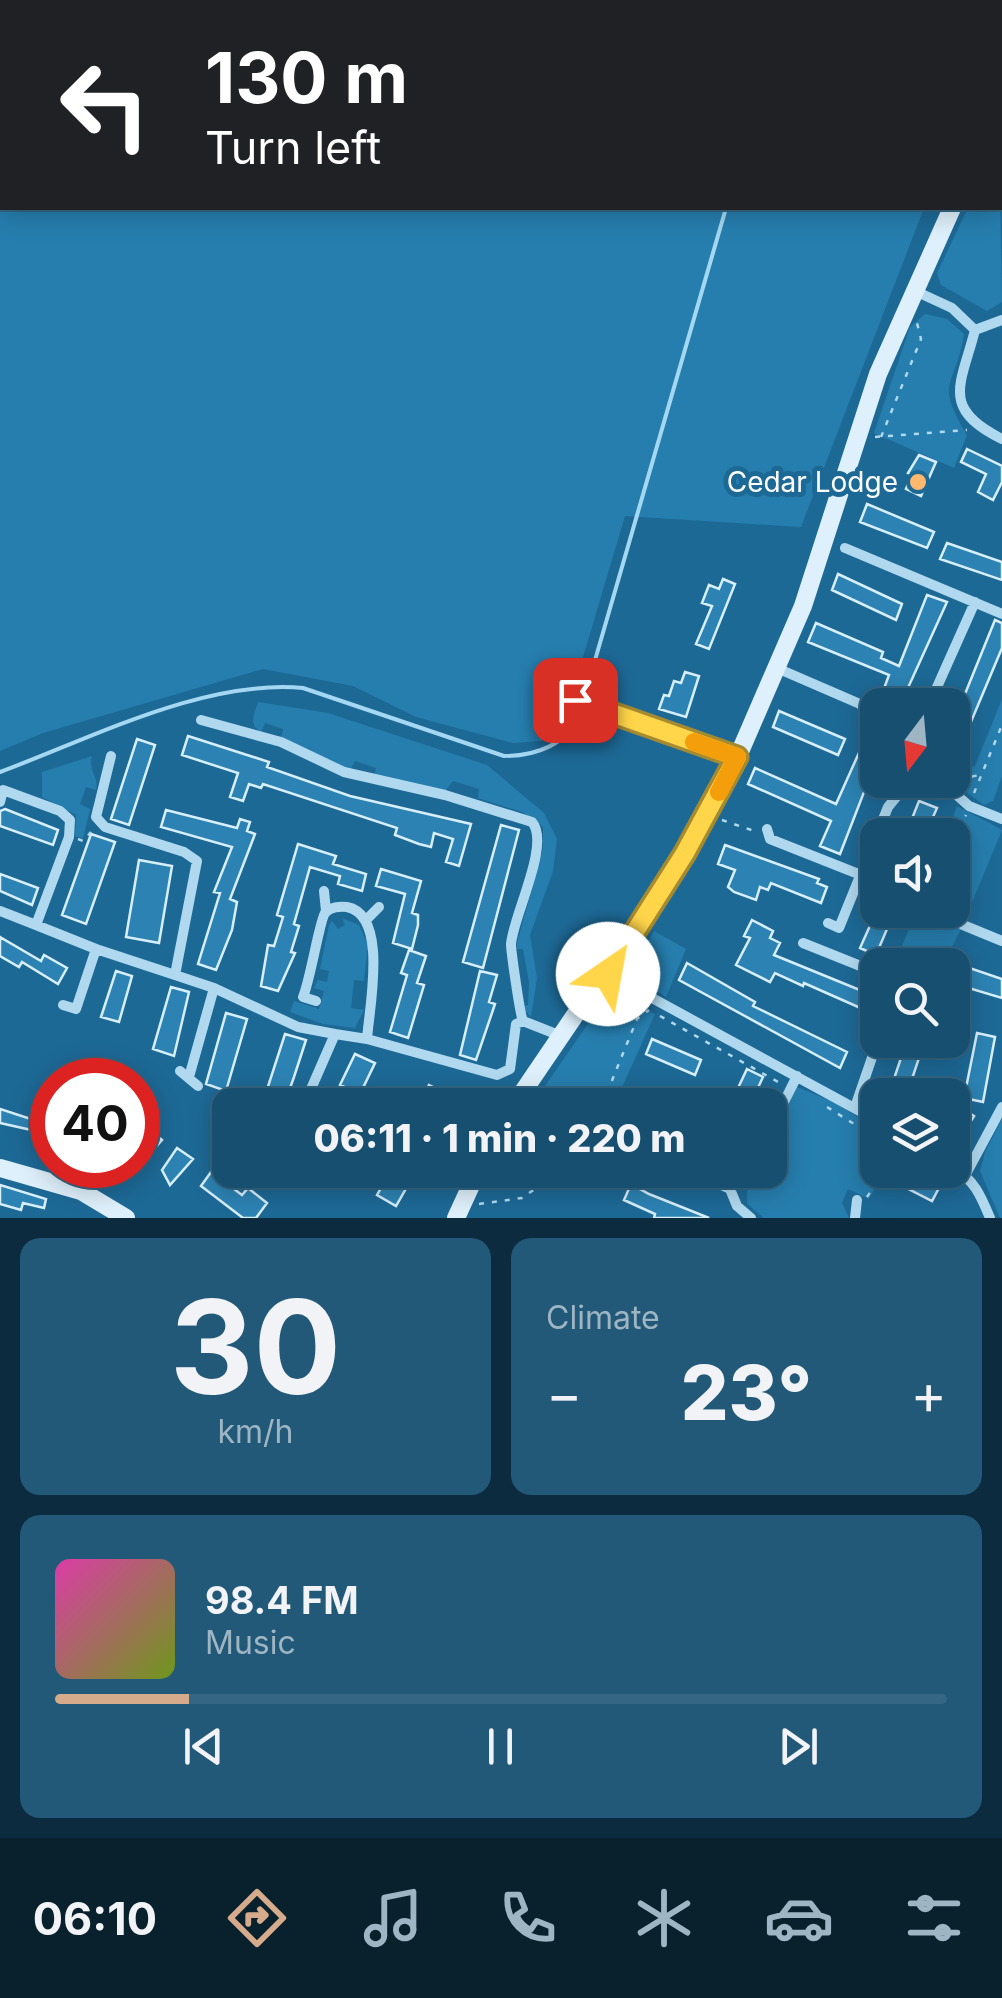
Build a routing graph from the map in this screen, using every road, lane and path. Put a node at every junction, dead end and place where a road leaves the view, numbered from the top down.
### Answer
1 (951, 210) edge
2 (911, 294) junction
3 (1002, 320) edge
4 (975, 330) junction
5 (977, 424) junction
6 (881, 437) junction
7 (868, 438) dead end
8 (1002, 439) edge
9 (845, 548) dead end
10 (975, 602) junction
11 (1002, 614) edge
12 (778, 669) junction
13 (937, 688) edge
14 (575, 700) dead end
15 (860, 704) edge
16 (200, 720) dead end
17 (1002, 725) edge
18 (111, 756) dead end
19 (737, 757) junction
20 (982, 775) junction
21 (970, 777) edge
22 (960, 798) edge
23 (0, 802) edge
24 (969, 806) junction
25 (706, 816) junction
26 (965, 818) edge
27 (1002, 820) edge
28 (98, 823) junction
29 (767, 832) joint
30 (69, 837) junction
31 (860, 875) edge
32 (860, 877) edge
33 (324, 891) dead end
34 (379, 907) dead end
35 (0, 911) edge
36 (326, 911) junction
37 (366, 920) junction
38 (828, 923) dead end
39 (36, 926) junction
40 (970, 928) edge
41 (1002, 941) edge
42 (802, 943) dead end
43 (96, 949) junction
44 (860, 966) edge
45 (608, 974) junction
46 (175, 975) junction
47 (214, 988) junction
48 (316, 1001) dead end
49 (639, 1002) dead end
50 (64, 1005) dead end
51 (650, 1010) junction
52 (523, 1021) junction
53 (335, 1034) junction
54 (560, 1036) junction
55 (367, 1039) junction
56 (872, 1058) edge
57 (797, 1076) junction
58 (189, 1078) dead end
59 (311, 1088) edge
60 (525, 1088) edge
61 (609, 1088) edge
62 (791, 1088) junction
63 (787, 1096) edge
64 (819, 1103) dead end
65 (856, 1107) junction
66 (1002, 1107) edge
67 (860, 1109) edge
68 (860, 1127) edge
69 (970, 1167) edge
70 (0, 1168) edge
71 (970, 1181) edge
72 (470, 1188) edge
73 (536, 1188) edge
74 (730, 1188) edge
75 (875, 1188) edge
76 (857, 1200) joint
77 (459, 1212) edge
78 (126, 1218) edge
79 (752, 1218) edge
80 (855, 1218) edge
81 (990, 1218) edge

1 - 2 street
2 - 4 street
2 - 6 path
2 - 12 street
3 - 4 street
4 - 5 street
5 - 6 path
5 - 8 street
6 - 7 path
9 - 10 street
10 - 11 street
10 - 13 street
12 - 15 street
12 - 19 street
14 - 19 lane
16 - 52 street
17 - 20 path
18 - 28 street
19 - 25 street
20 - 21 path
20 - 24 path
22 - 24 street
23 - 30 street
24 - 26 path
24 - 27 street
25 - 29 path
25 - 45 street
28 - 30 path
28 - 46 street
29 - 31 street
30 - 39 street
32 - 38 street
33 - 36 street
34 - 37 street
35 - 39 street
36 - 37 street
36 - 48 street
37 - 55 street
39 - 43 street
40 - 41 street
42 - 44 street
43 - 46 street
43 - 50 street
45 - 54 street
45 - 57 street
46 - 47 street
47 - 53 street
47 - 58 street
49 - 51 path
51 - 61 path
51 - 62 path
52 - 54 street
52 - 55 street
53 - 55 street
53 - 59 street
54 - 60 street
56 - 65 street
57 - 62 street
57 - 65 street
62 - 63 street
64 - 68 path
65 - 67 street
66 - 69 street
70 - 78 street
71 - 81 street
72 - 77 street
73 - 77 path
74 - 79 street
75 - 76 path
76 - 80 street

